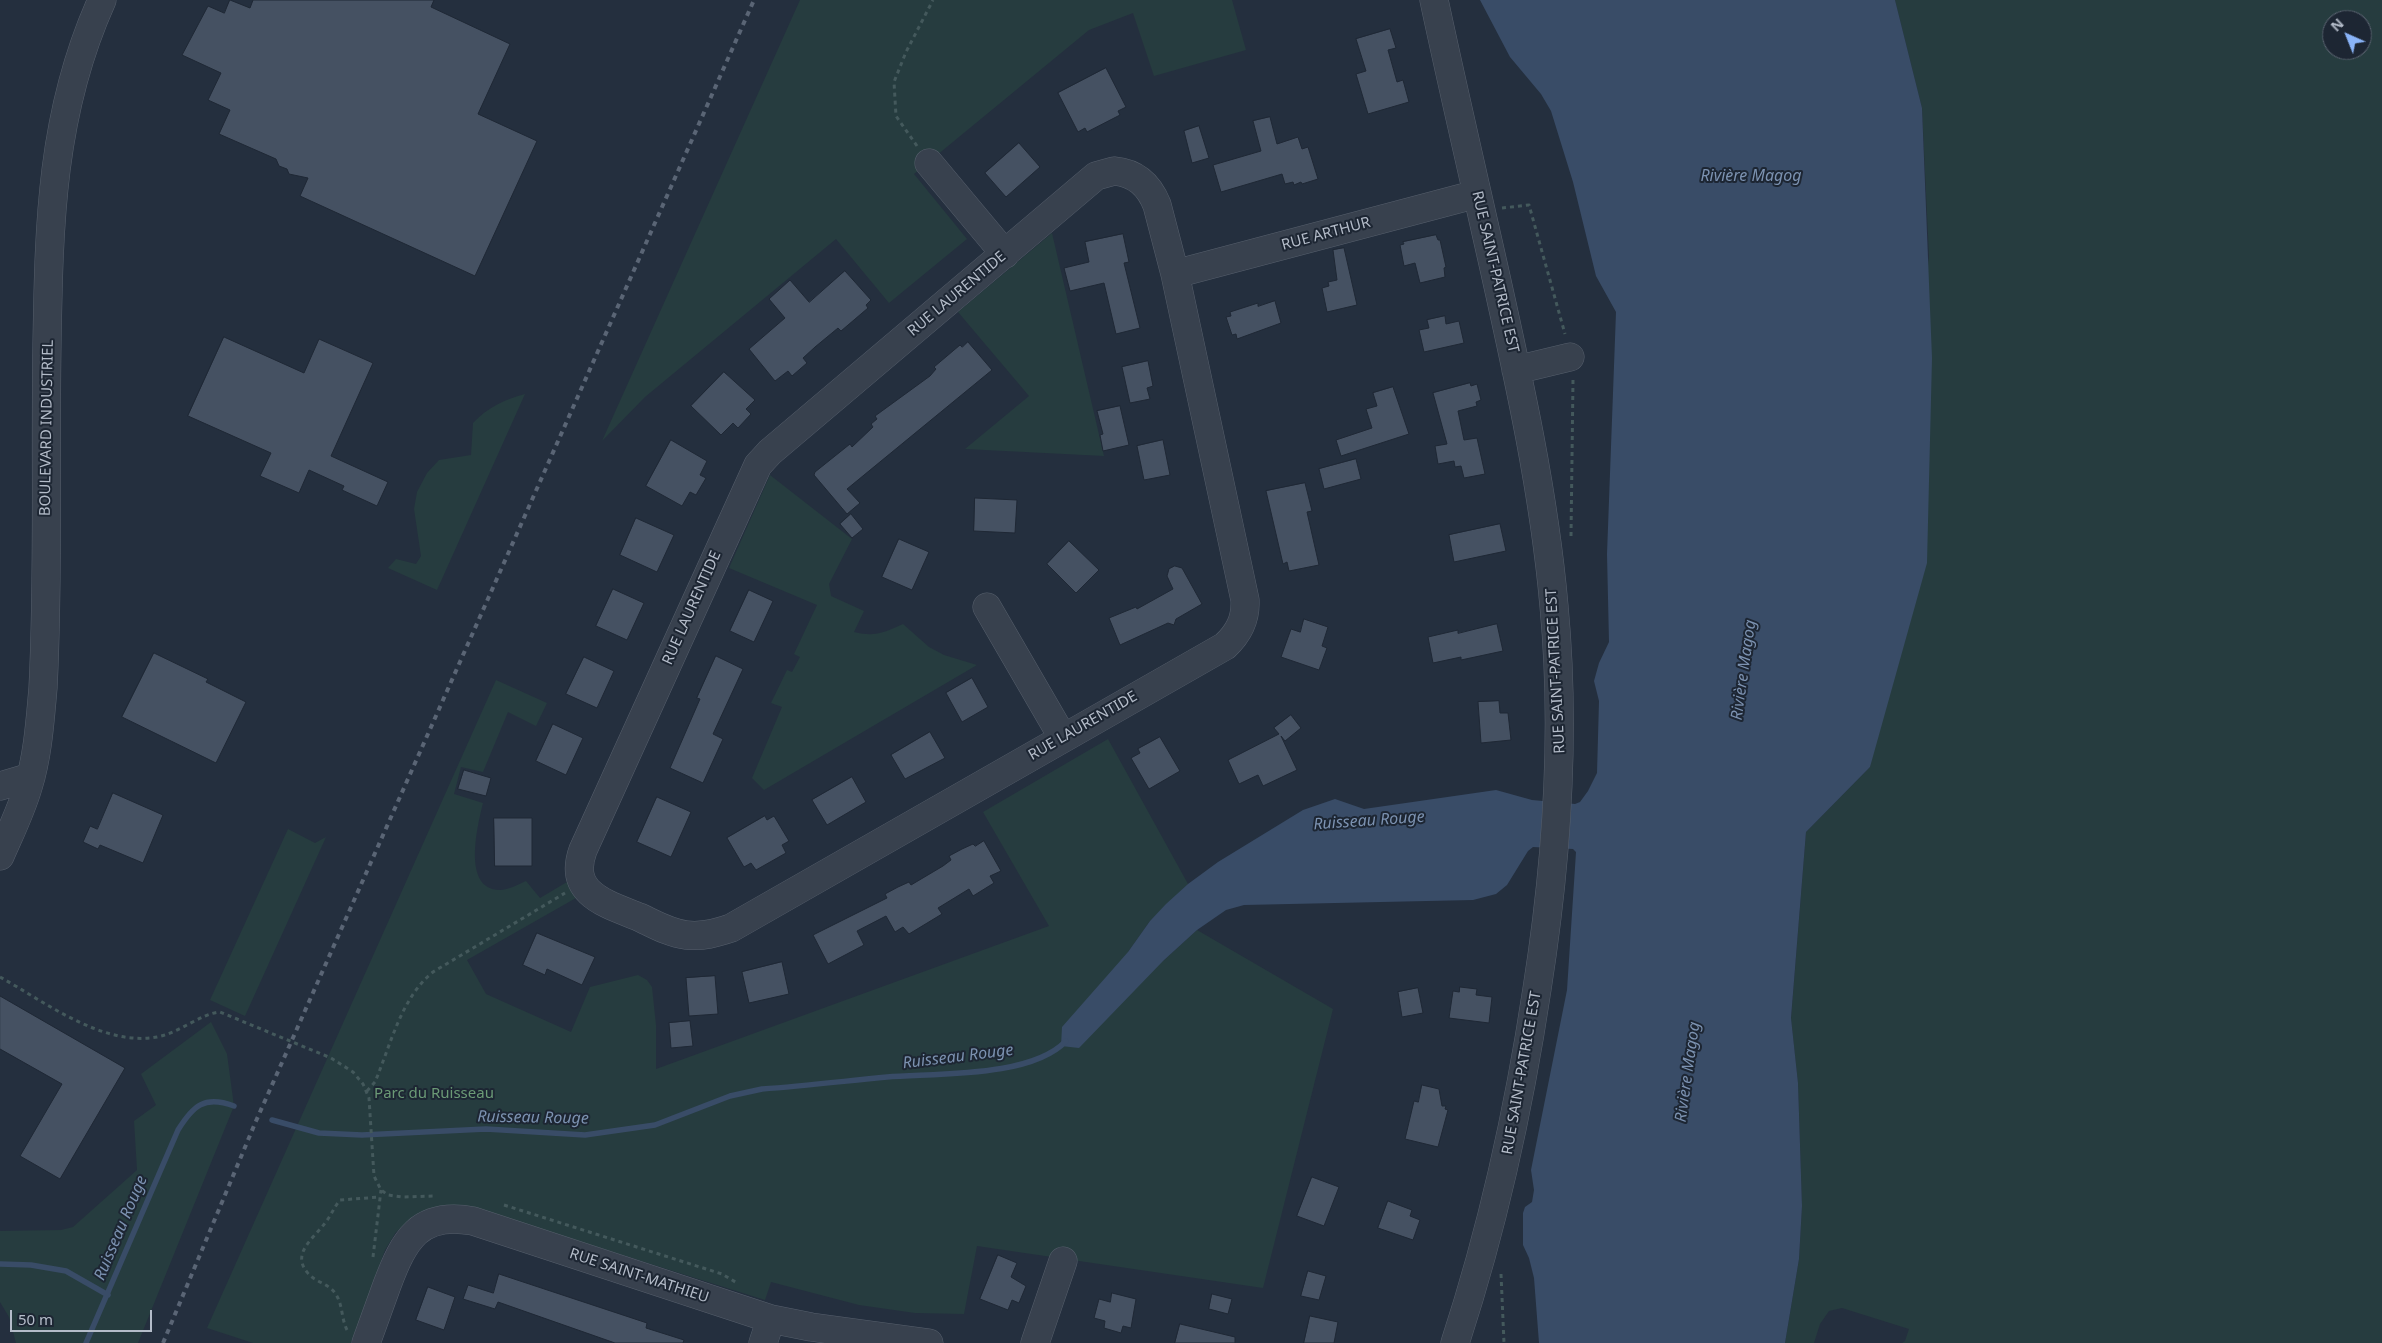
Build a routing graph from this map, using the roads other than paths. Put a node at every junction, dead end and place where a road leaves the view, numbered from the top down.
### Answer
1 (102, 0) edge
2 (1434, 0) edge
3 (929, 163) road end
4 (1487, 202) junction
5 (1005, 254) junction
6 (1176, 274) junction
7 (1570, 357) road end
8 (1516, 370) junction
9 (987, 607) dead end
10 (1063, 738) junction
11 (31, 778) junction
12 (0, 786) edge
13 (0, 856) edge
14 (1063, 1261) dead end
15 (767, 1331) edge
16 (357, 1338) edge
17 (929, 1343) edge
18 (1035, 1343) edge
19 (1455, 1343) edge

1 - 11 street, BOULEVARD INDUSTRIEL
2 - 4 street, RUE SAINT-PATRICE EST
3 - 5 street
4 - 6 street, RUE ARTHUR
4 - 8 street, RUE SAINT-PATRICE EST
5 - 6 street, RUE LAURENTIDE
5 - 10 street, RUE LAURENTIDE
6 - 10 street, RUE LAURENTIDE
7 - 8 street
8 - 19 street, RUE SAINT-PATRICE EST
9 - 10 street
11 - 12 street
11 - 13 street, BOULEVARD INDUSTRIEL
14 - 18 street
15 - 16 street, RUE SAINT-MATHIEU
15 - 17 street, RUE SAINT-MATHIEU

